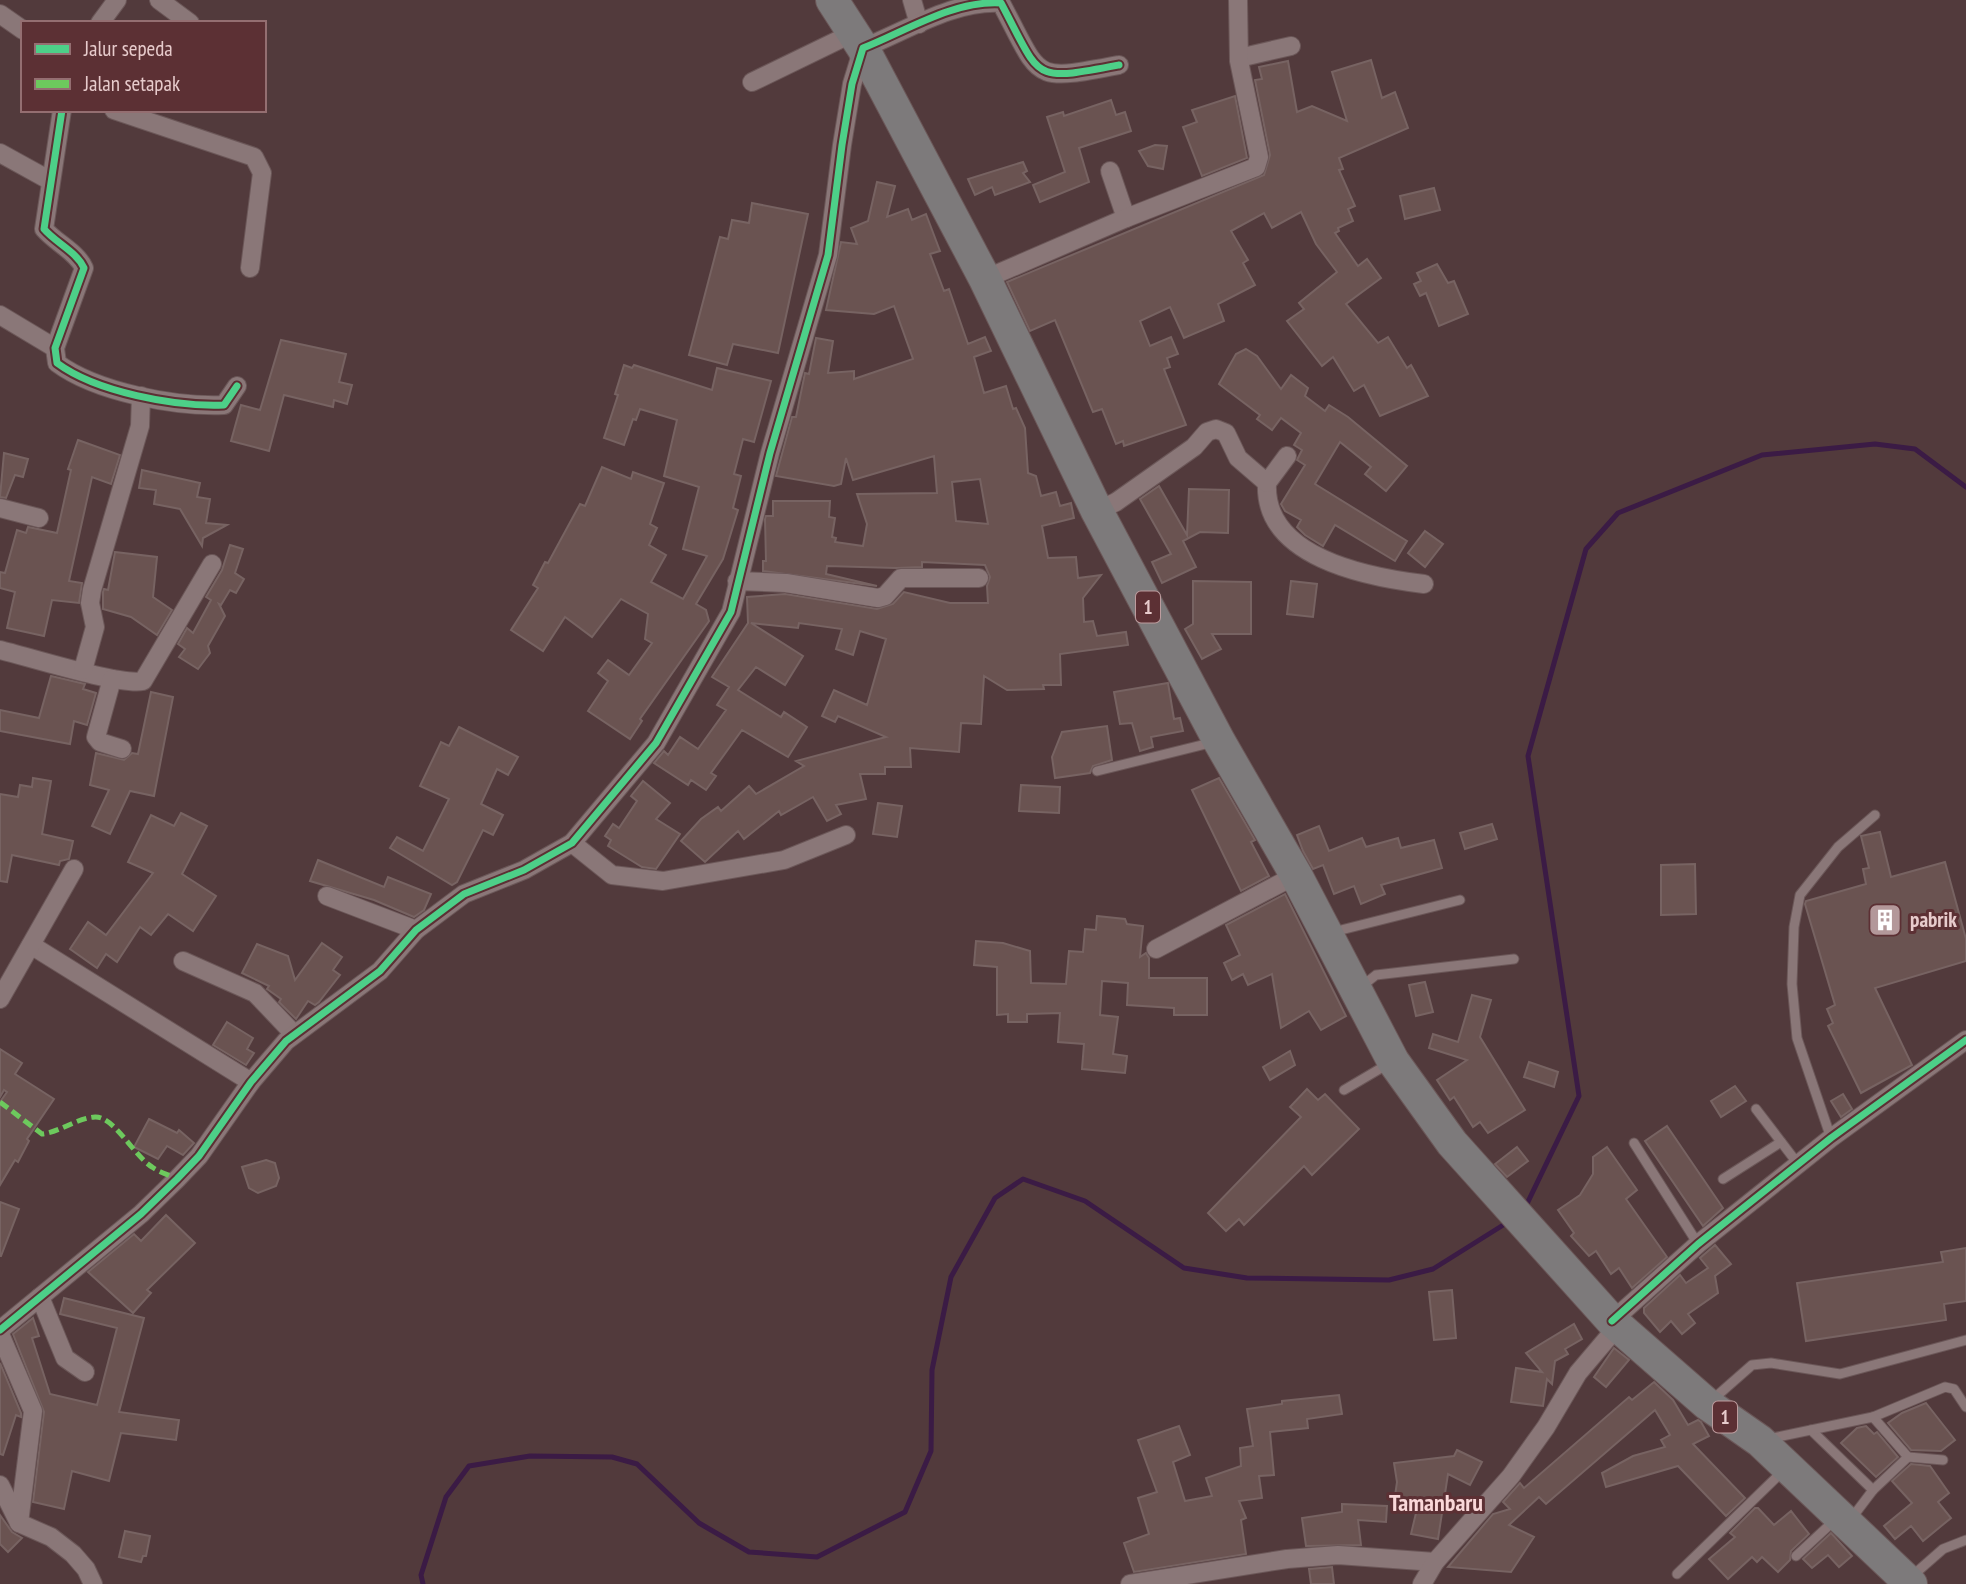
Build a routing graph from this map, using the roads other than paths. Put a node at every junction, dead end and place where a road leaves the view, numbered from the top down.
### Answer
1 (117, 0) edge
2 (159, 0) edge
3 (832, 0) edge
4 (912, 0) edge
5 (1238, 0) edge
6 (0, 14) edge
7 (101, 21) edge
8 (187, 21) edge
9 (919, 24) junction
10 (21, 29) edge
11 (858, 41) junction
12 (1291, 46) dead end
13 (1239, 58) junction
14 (1119, 65) dead end
15 (752, 82) dead end
16 (62, 112) edge
17 (120, 112) edge
18 (0, 153) edge
19 (1110, 171) dead end
20 (49, 180) junction
21 (1126, 218) junction
22 (250, 268) dead end
23 (985, 279) junction
24 (0, 315) edge
25 (55, 348) junction
26 (237, 386) dead end
27 (141, 396) junction
28 (1287, 456) dead end
29 (1267, 483) junction
30 (0, 508) edge
31 (1097, 511) junction
32 (39, 518) dead end
33 (212, 564) dead end
34 (979, 578) dead end
35 (737, 581) junction
36 (1424, 584) dead end
37 (0, 650) edge
38 (83, 670) junction
39 (111, 679) junction
40 (1219, 741) junction
41 (122, 749) dead end
42 (1097, 771) dead end
43 (1875, 815) dead end
44 (846, 835) dead end
45 (572, 843) junction
46 (74, 869) dead end
47 (1296, 875) junction
48 (327, 896) dead end
49 (1460, 900) dead end
50 (416, 930) junction
51 (1324, 934) junction
52 (31, 945) junction
53 (1156, 949) dead end
54 (1514, 959) dead end
55 (183, 961) dead end
56 (1357, 989) junction
57 (0, 999) edge
58 (295, 1034) junction
59 (1966, 1040) edge
60 (1393, 1061) junction
61 (251, 1082) junction
62 (1344, 1090) dead end
63 (1756, 1109) dead end
64 (1831, 1138) junction
65 (1781, 1142) junction
66 (1634, 1143) dead end
67 (1798, 1164) junction
68 (1723, 1179) dead end
69 (1698, 1244) junction
70 (40, 1297) junction
71 (1614, 1324) junction
72 (0, 1332) edge
73 (1966, 1340) edge
74 (85, 1373) dead end
75 (1707, 1404) junction
76 (1966, 1407) edge
77 (1873, 1417) junction
78 (1811, 1430) junction
79 (1760, 1441) junction
80 (1908, 1457) junction
81 (1943, 1460) dead end
82 (1787, 1467) junction
83 (0, 1485) edge
84 (1873, 1490) junction
85 (1843, 1520) junction
86 (19, 1522) junction
87 (1966, 1540) edge
88 (1796, 1556) dead end
89 (1435, 1562) junction
90 (1677, 1574) dead end
91 (1909, 1582) edge
92 (93, 1584) edge
93 (1130, 1584) edge
94 (1422, 1584) edge

1 - 7 street
2 - 8 street
3 - 11 highway, 1
4 - 9 street
5 - 13 street
6 - 10 street
9 - 11 street
9 - 14 street
11 - 15 street
11 - 23 highway, 1
11 - 35 street
12 - 13 street
13 - 21 street
16 - 20 street
17 - 22 street
18 - 20 street
19 - 21 street
20 - 25 street
21 - 23 street
23 - 31 highway, 1
24 - 25 street
25 - 27 street
26 - 27 street
27 - 38 street
28 - 29 street
29 - 31 street
29 - 36 street
30 - 32 street
31 - 40 highway, 1
33 - 39 street
34 - 35 street
35 - 45 street
37 - 38 street
38 - 39 street
39 - 41 street
40 - 42 lane
40 - 47 highway, 1
43 - 64 lane
44 - 45 street
45 - 50 street
46 - 52 street
47 - 51 highway, 1
47 - 53 street
48 - 50 street
49 - 51 lane
50 - 58 street
51 - 56 highway, 1
52 - 57 street
52 - 61 street
54 - 56 lane
55 - 58 street
56 - 60 highway, 1
58 - 61 street
59 - 64 street
60 - 62 lane
60 - 71 highway, 1
61 - 70 street
63 - 65 lane
64 - 67 street
65 - 67 lane
65 - 68 lane
66 - 69 lane
67 - 69 street
69 - 71 street
70 - 72 street
70 - 74 street
71 - 75 highway, 1
71 - 89 street
72 - 86 street
73 - 75 lane
75 - 79 highway, 1
76 - 77 lane
77 - 78 lane
77 - 80 lane
78 - 79 lane
78 - 84 lane
79 - 82 highway, 1
80 - 81 lane
80 - 84 lane
82 - 85 highway, 1
82 - 90 lane
83 - 86 street
84 - 85 lane
85 - 88 lane
85 - 91 highway, 1
86 - 92 street
87 - 91 lane
89 - 93 street
89 - 94 street

